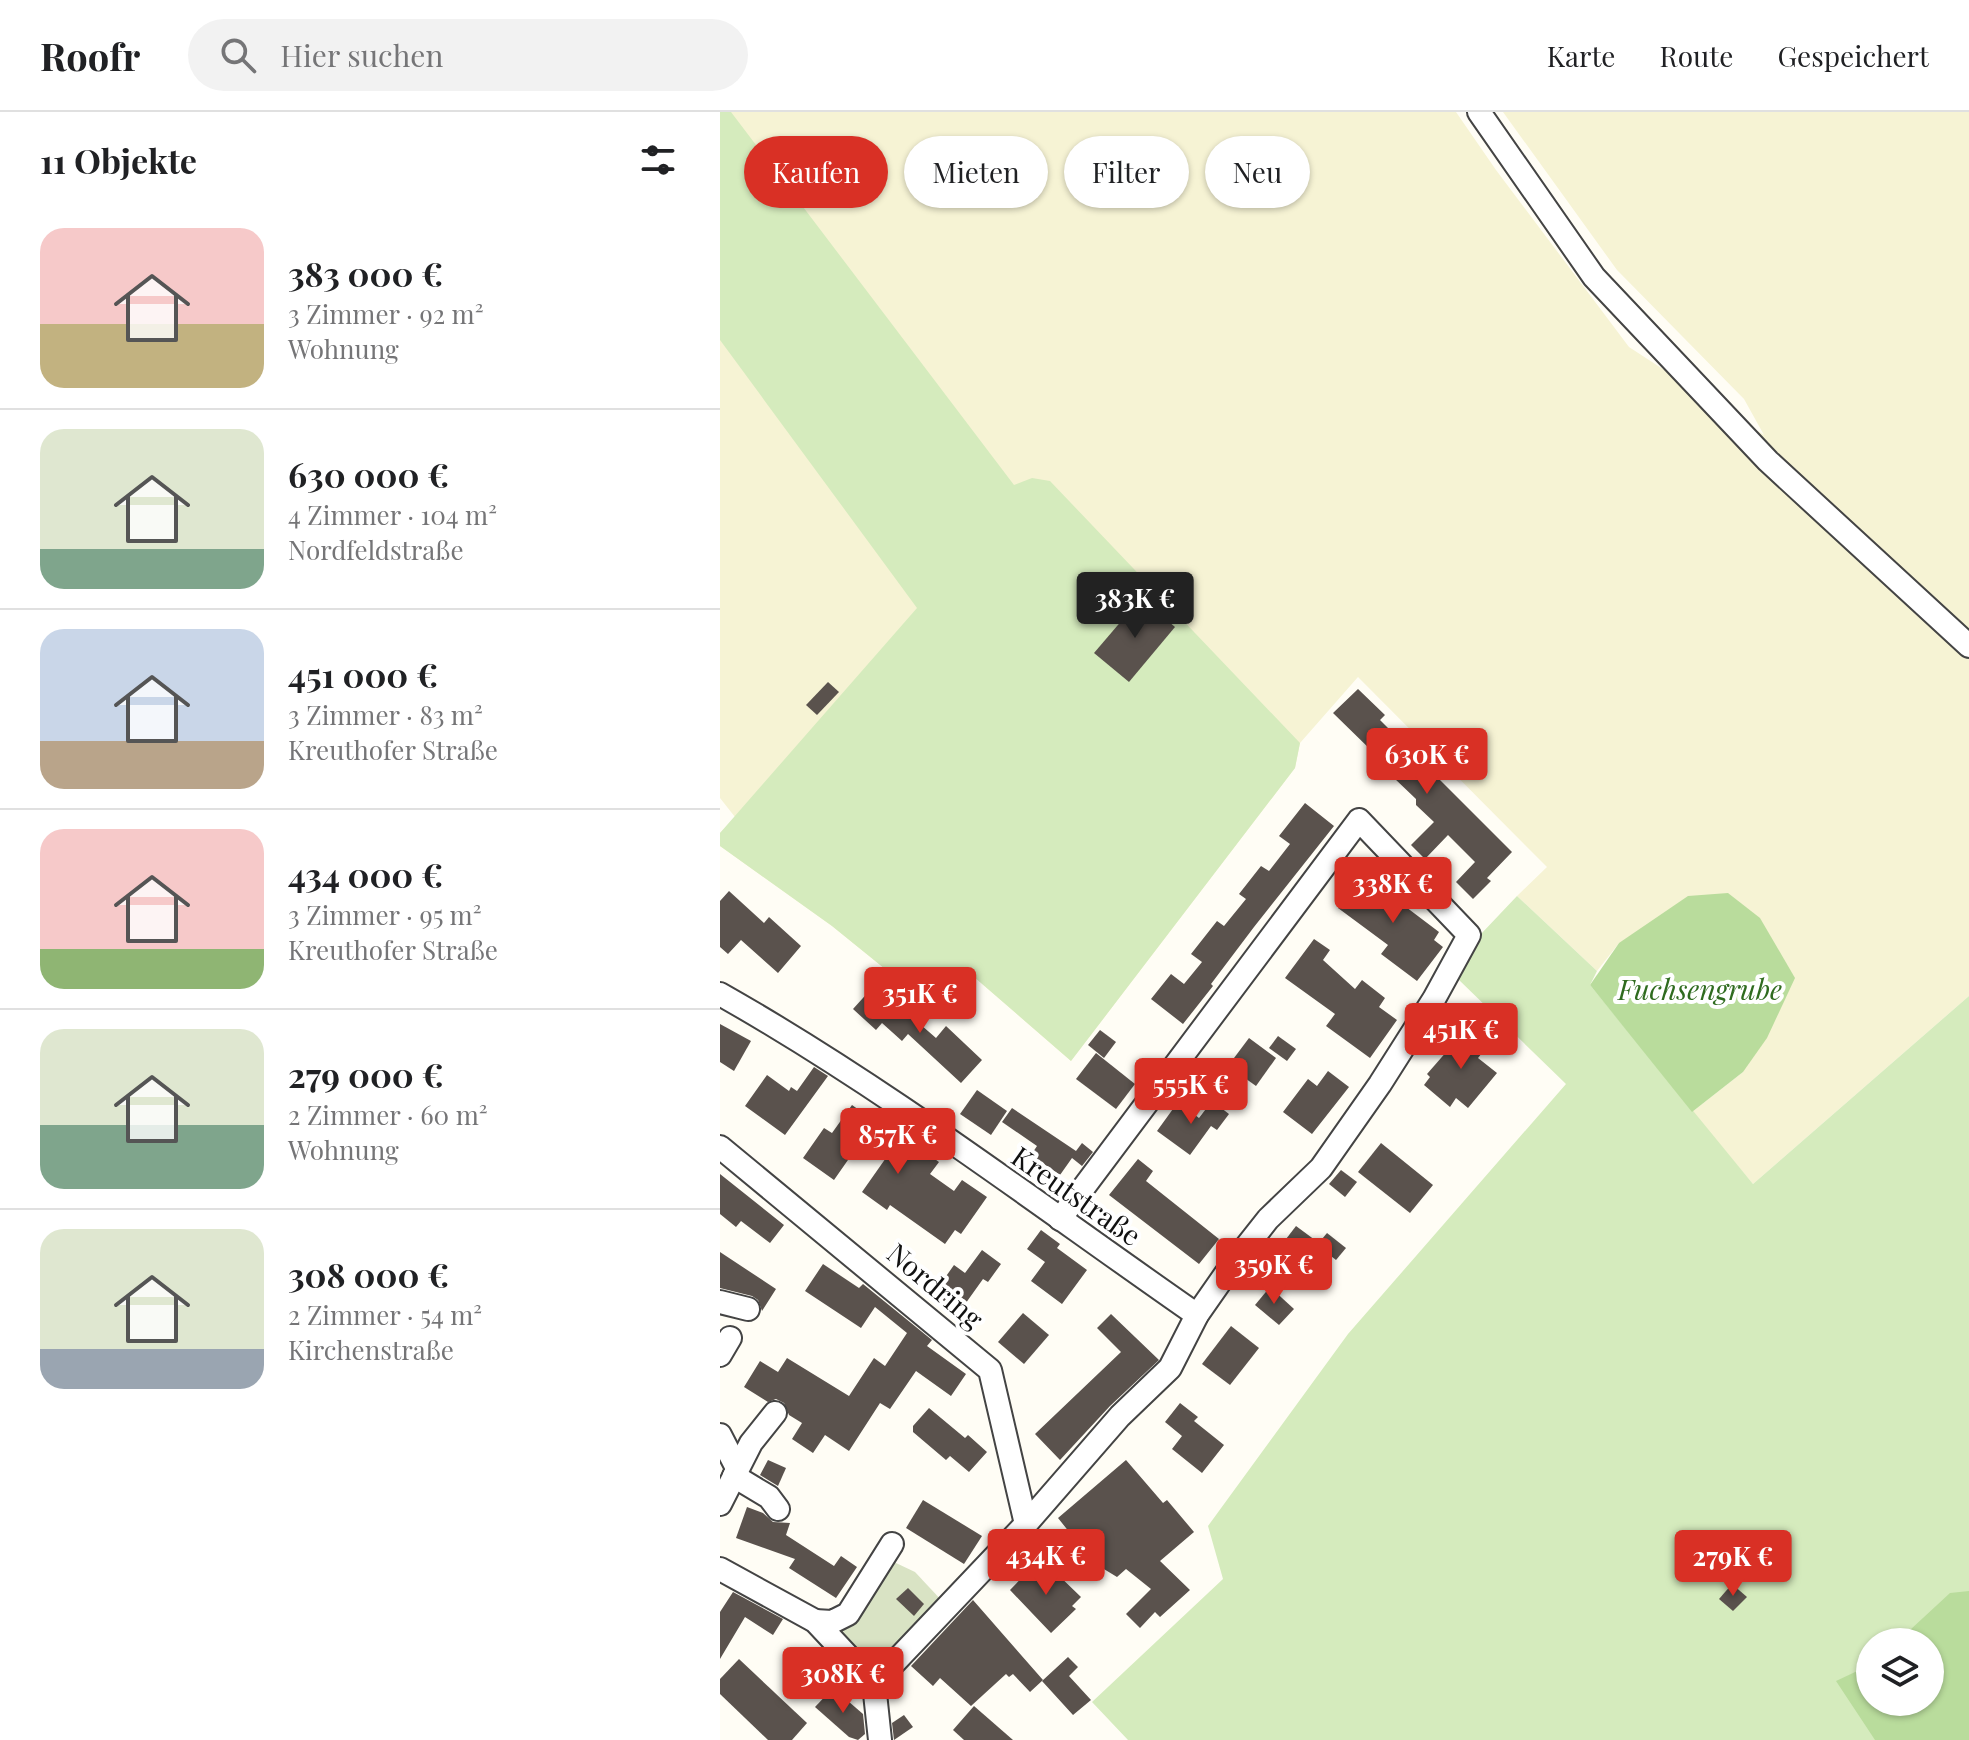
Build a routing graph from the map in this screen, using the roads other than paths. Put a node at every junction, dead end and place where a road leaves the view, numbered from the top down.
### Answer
1 (1479, 112) edge
2 (1969, 646) edge
3 (720, 994) edge
4 (720, 1147) edge
5 (1060, 1219) junction
6 (720, 1302) edge
7 (748, 1309) dead end
8 (1197, 1315) junction
9 (775, 1413) dead end
10 (720, 1435) edge
11 (736, 1472) junction
12 (720, 1504) edge
13 (778, 1509) dead end
14 (1026, 1524) junction
15 (892, 1544) dead end
16 (720, 1569) edge
17 (815, 1621) junction
18 (874, 1684) junction
19 (880, 1740) edge

1 - 2 street
3 - 5 street, Kreutstraße
4 - 14 street, Nordring
5 - 8 street, Kreutstraße
5 - 8 street
6 - 7 street
8 - 14 street
9 - 11 street
10 - 11 street
11 - 12 street
11 - 13 street
14 - 18 street
15 - 17 street
16 - 17 street
17 - 18 street
18 - 19 street

